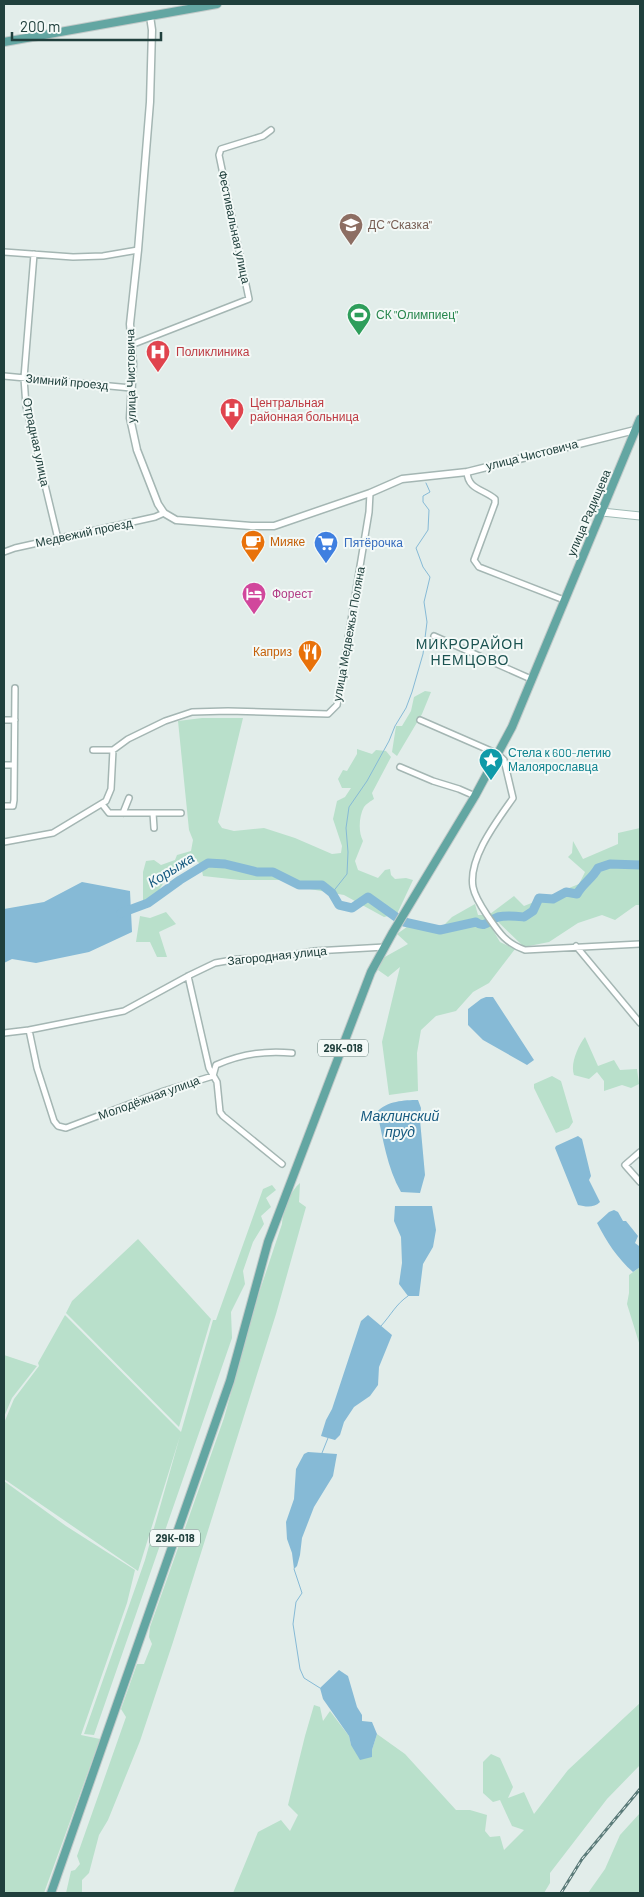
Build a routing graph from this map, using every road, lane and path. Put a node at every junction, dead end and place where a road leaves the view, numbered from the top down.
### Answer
1 (217, 4) edge
2 (150, 16) junction
3 (4, 42) edge
4 (271, 130) dead end
5 (138, 250) junction
6 (4, 252) edge
7 (34, 254) junction
8 (131, 345) junction
9 (4, 376) edge
10 (24, 378) junction
11 (131, 388) junction
12 (640, 420) edge
13 (635, 430) junction
14 (467, 472) junction
15 (370, 493) junction
16 (602, 512) junction
17 (164, 513) junction
18 (640, 516) edge
19 (58, 539) junction
20 (4, 552) edge
21 (564, 600) junction
22 (434, 636) dead end
23 (531, 680) junction
24 (15, 688) dead end
25 (4, 720) edge
26 (15, 720) junction
27 (420, 720) dead end
28 (93, 750) dead end
29 (113, 750) junction
30 (498, 754) junction
31 (4, 765) edge
32 (14, 765) junction
33 (400, 767) dead end
34 (475, 796) junction
35 (129, 798) dead end
36 (102, 804) junction
37 (4, 806) edge
38 (123, 813) junction
39 (153, 813) junction
40 (181, 813) dead end
41 (154, 828) dead end
42 (4, 842) edge
43 (640, 944) edge
44 (576, 946) junction
45 (385, 947) junction
46 (188, 976) junction
47 (640, 1023) edge
48 (29, 1030) junction
49 (4, 1033) edge
50 (292, 1053) dead end
51 (213, 1076) junction
52 (640, 1152) edge
53 (282, 1164) dead end
54 (640, 1182) edge
55 (51, 1893) edge

1 - 2 main road
2 - 3 main road
2 - 5 street, улица Чистовича
4 - 8 street, Фестивальная улица
5 - 7 street
5 - 8 street, улица Чистовича
6 - 7 street
7 - 10 street, Отрадная улица
8 - 11 street, улица Чистовича
9 - 10 street, Зимний проезд
10 - 11 street, Зимний проезд
10 - 19 street, Отрадная улица
11 - 17 street, улица Чистовича
12 - 13 main road, улица Радищева
13 - 14 street, улица Чистовича
13 - 16 main road, улица Радищева
14 - 15 street, улица Чистовича
14 - 21 street
15 - 17 street, улица Чистовича
15 - 29 street, улица Медвежья Поляна
16 - 18 main road
16 - 21 main road, улица Радищева
17 - 19 street, Медвежий проезд
19 - 20 street, Медвежий проезд
21 - 23 main road, улица Радищева / 29К-018
22 - 23 street
23 - 30 main road, 29К-018
24 - 26 street
25 - 26 street
26 - 32 street
27 - 30 street
28 - 29 street
29 - 36 street
30 - 34 main road, 29К-018
30 - 44 street
31 - 32 street
32 - 37 street
33 - 34 street
34 - 45 main road, 29К-018
35 - 38 street
36 - 38 street
36 - 42 street
38 - 39 street
39 - 40 street
39 - 41 street
43 - 44 street
44 - 47 street
45 - 46 street, Загородная улица
45 - 55 main road, 29К-018
46 - 48 street, Загородная улица
46 - 51 street
48 - 49 street, Загородная улица
48 - 51 street, Молодёжная улица
50 - 51 street, Молодёжная улица
51 - 53 street
52 - 54 street

